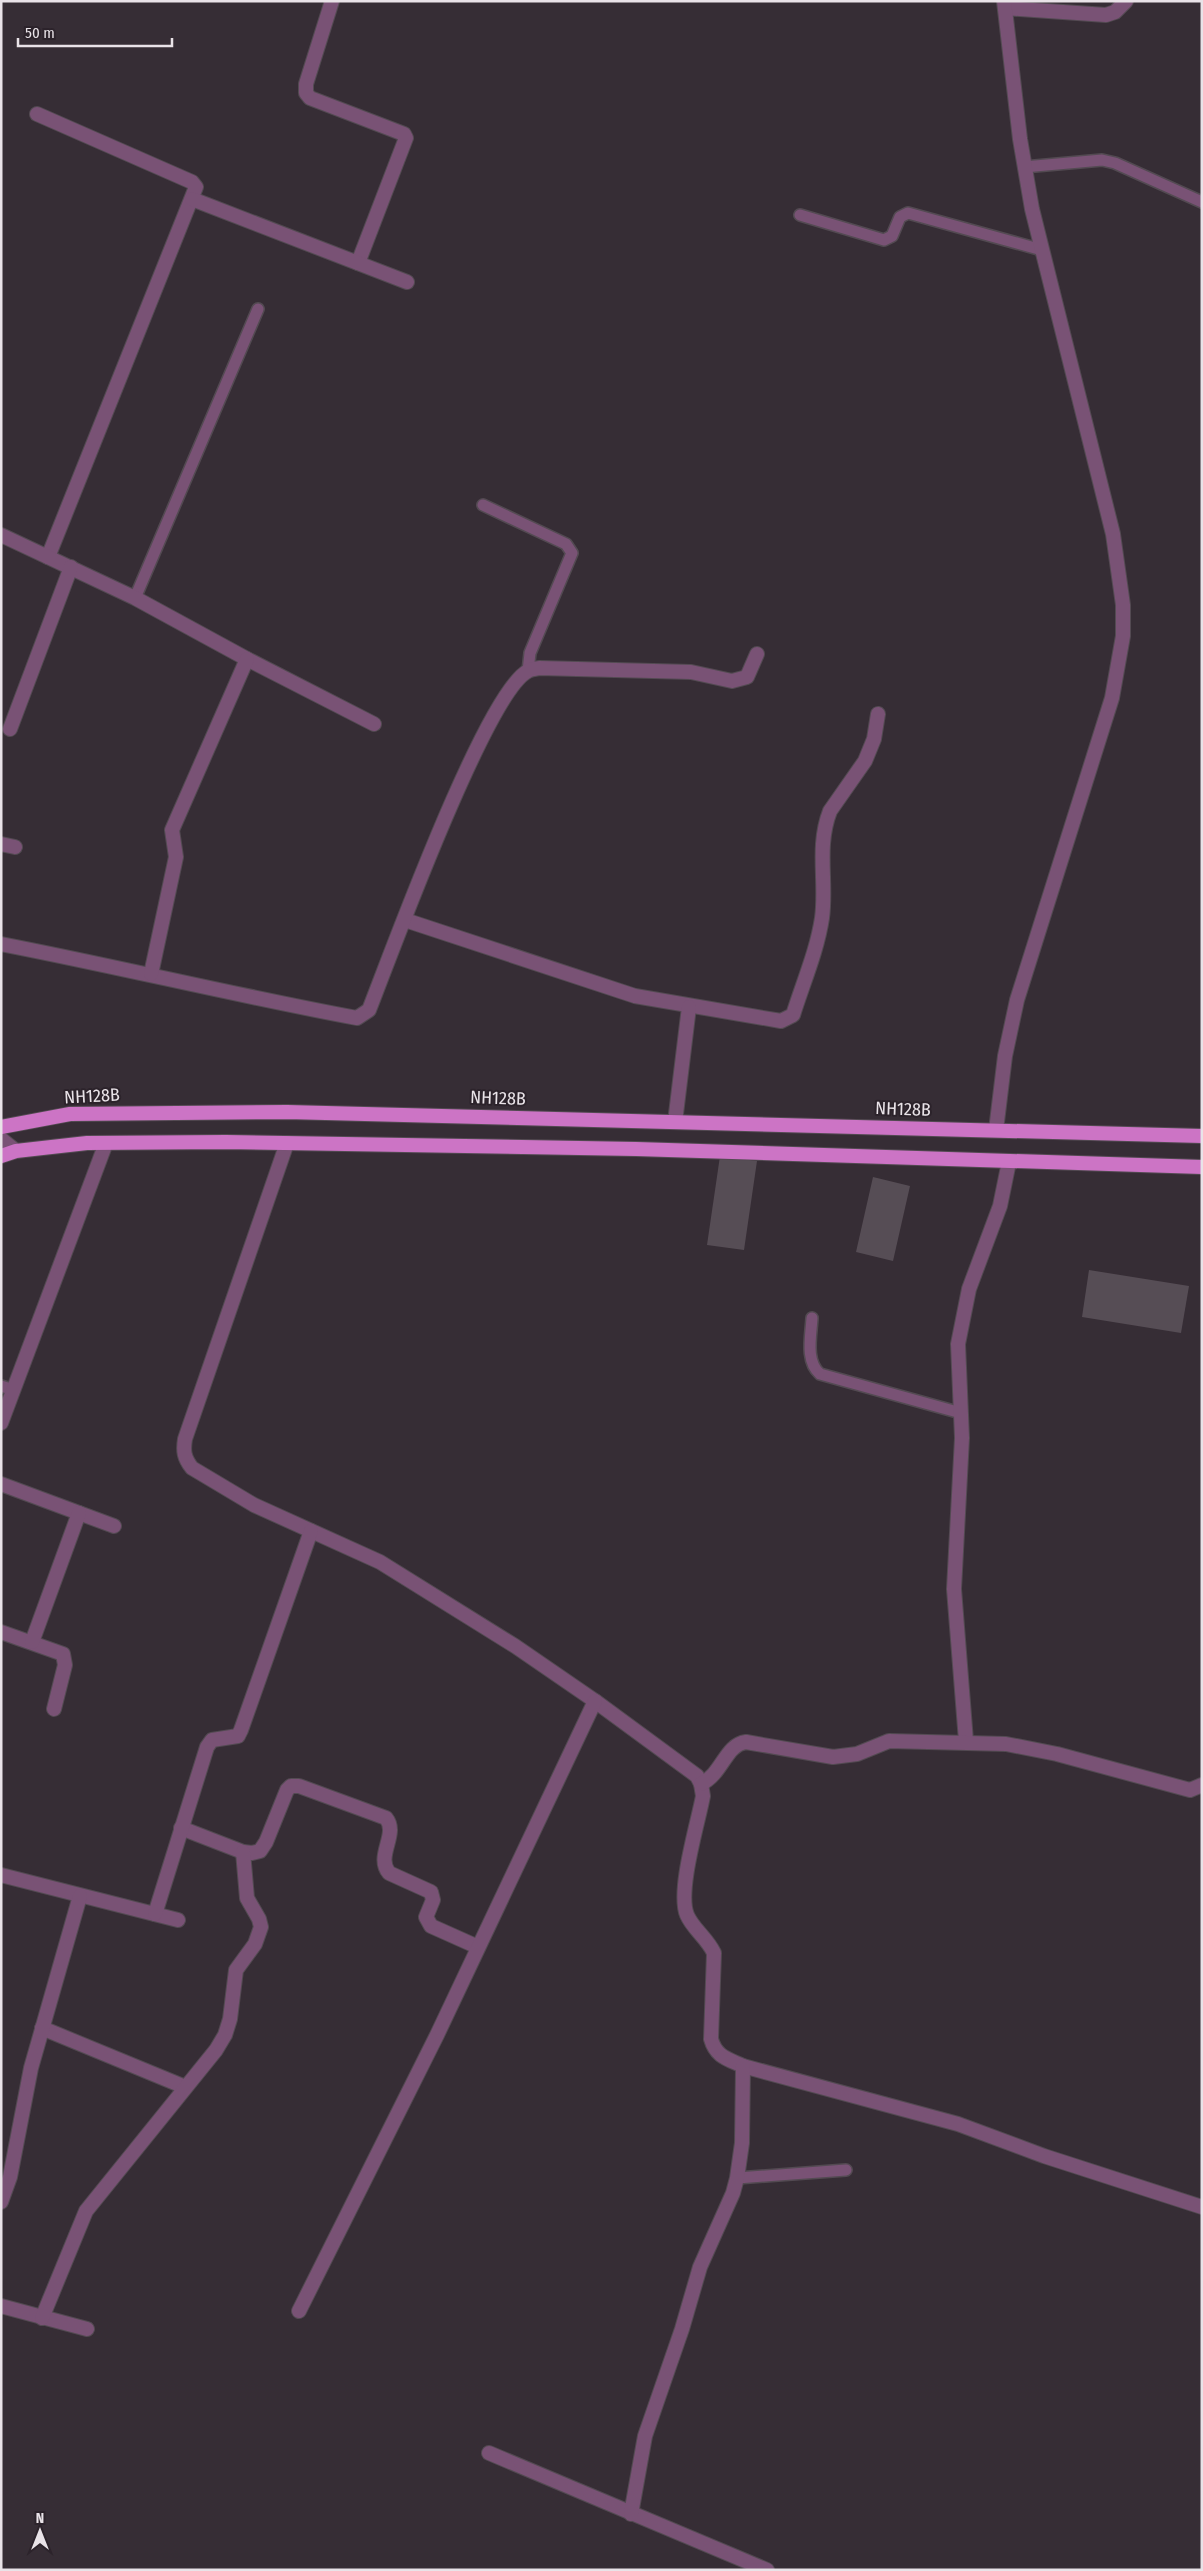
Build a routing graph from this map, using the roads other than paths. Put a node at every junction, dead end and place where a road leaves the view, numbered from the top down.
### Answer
1 (332, 1) edge
2 (1126, 1) edge
3 (1004, 5) edge
4 (37, 114) dead end
5 (1024, 167) junction
6 (192, 199) junction
7 (1202, 202) edge
8 (800, 215) dead end
9 (1042, 250) junction
10 (358, 263) junction
11 (407, 282) dead end
12 (258, 309) dead end
13 (483, 505) dead end
14 (1, 535) edge
15 (48, 556) junction
16 (71, 567) junction
17 (135, 598) junction
18 (757, 654) dead end
19 (247, 660) junction
20 (528, 671) junction
21 (878, 714) dead end
22 (374, 724) dead end
23 (10, 729) dead end
24 (1, 844) edge
25 (15, 847) dead end
26 (405, 920) junction
27 (1, 944) edge
28 (151, 974) junction
29 (688, 1007) junction
30 (675, 1122) junction
31 (1, 1127) edge
32 (996, 1130) junction
33 (1202, 1136) edge
34 (1, 1139) edge
35 (106, 1143) junction
36 (287, 1143) junction
37 (16, 1151) junction
38 (1, 1156) edge
39 (1008, 1162) junction
40 (1202, 1168) edge
41 (812, 1318) dead end
42 (8, 1388) edge
43 (961, 1413) junction
44 (1, 1423) edge
45 (1, 1484) edge
46 (79, 1513) junction
47 (114, 1526) dead end
48 (311, 1531) junction
49 (1, 1632) edge
50 (32, 1642) junction
51 (595, 1701) junction
52 (54, 1709) dead end
53 (966, 1741) junction
54 (701, 1784) junction
55 (1202, 1785) edge
56 (181, 1828) junction
57 (243, 1852) junction
58 (1, 1875) edge
59 (80, 1896) junction
60 (155, 1914) junction
61 (178, 1920) dead end
62 (478, 1947) junction
63 (42, 2028) junction
64 (743, 2066) junction
65 (185, 2087) junction
66 (846, 2170) dead end
67 (737, 2178) junction
68 (1, 2202) edge
69 (1202, 2207) edge
70 (1, 2306) edge
71 (299, 2311) dead end
72 (42, 2318) junction
73 (87, 2329) dead end
74 (489, 2454) dead end
75 (630, 2514) junction
76 (767, 2570) edge

1 - 10 street
2 - 3 street
3 - 5 street
4 - 6 street
5 - 7 lane
5 - 9 street
6 - 10 street
6 - 15 street
8 - 9 lane
9 - 32 street
10 - 11 street
12 - 17 lane
13 - 20 lane
14 - 15 street
15 - 16 street
16 - 17 street
16 - 23 street
17 - 19 street
18 - 20 street
19 - 22 street
19 - 28 street
20 - 26 street
21 - 29 street
24 - 25 street
26 - 28 street
26 - 29 street
27 - 28 street
29 - 30 street
30 - 31 highway, NH128B
30 - 32 highway, NH128B
32 - 33 highway, NH128B
34 - 37 street
35 - 36 highway
35 - 37 highway
35 - 42 street
36 - 39 highway
36 - 48 street
37 - 38 highway
39 - 40 highway
39 - 43 street
41 - 43 lane
42 - 44 street
43 - 53 street
45 - 46 street
46 - 47 street
46 - 50 street
48 - 51 street
48 - 56 street
49 - 50 street
50 - 52 street
51 - 54 street
51 - 62 street
53 - 54 street
53 - 55 street
54 - 64 street
56 - 57 street
56 - 60 street
57 - 62 street
57 - 65 street
58 - 59 street
59 - 60 street
59 - 63 street
60 - 61 street
62 - 71 street
63 - 65 street
63 - 68 street
64 - 67 street
64 - 69 street
65 - 72 street
66 - 67 lane
67 - 75 street
70 - 72 street
72 - 73 street
74 - 75 street
75 - 76 street

